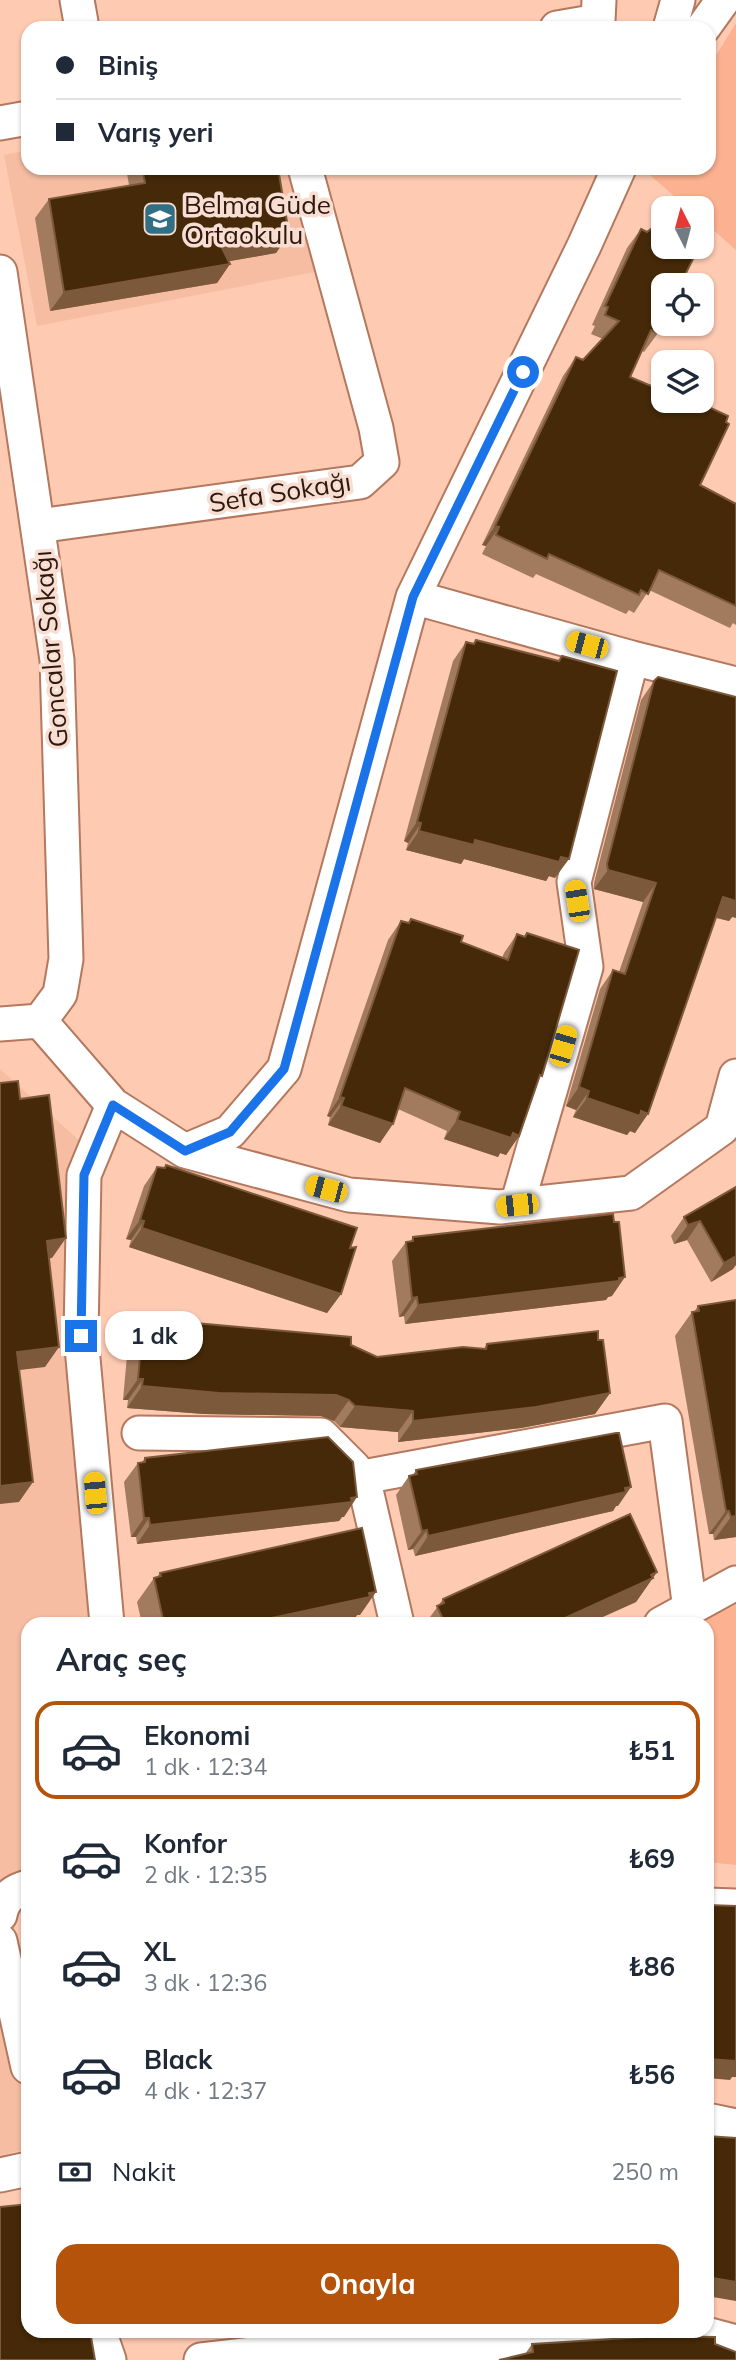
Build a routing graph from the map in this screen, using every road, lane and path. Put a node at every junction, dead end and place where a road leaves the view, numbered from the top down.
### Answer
1 (77, 0) edge
2 (599, 0) edge
3 (678, 0) edge
4 (723, 0) edge
5 (81, 21) edge
6 (598, 21) edge
7 (672, 21) edge
8 (708, 21) edge
9 (21, 119) edge
10 (0, 123) edge
11 (307, 175) edge
12 (616, 175) edge
13 (0, 272) edge
14 (38, 526) junction
15 (413, 597) junction
16 (632, 658) junction
17 (736, 684) edge
18 (40, 1021) junction
19 (0, 1024) edge
20 (736, 1076) edge
21 (113, 1105) junction
22 (185, 1151) junction
23 (517, 1205) junction
24 (139, 1433) dead end
25 (363, 1477) junction
26 (736, 1583) edge
27 (690, 1609) junction
28 (106, 1617) edge
29 (395, 1617) edge
30 (675, 1617) edge
31 (21, 1889) edge
32 (714, 1905) edge
33 (736, 1906) edge
34 (0, 1915) edge
35 (0, 1941) edge
36 (21, 2036) edge
37 (714, 2121) edge
38 (736, 2126) edge
39 (21, 2170) edge
40 (0, 2175) edge
41 (714, 2336) edge
42 (101, 2338) edge
43 (607, 2338) edge
44 (736, 2342) edge
45 (381, 2356) edge
46 (109, 2360) edge
47 (201, 2360) edge

1 - 5 street
2 - 6 street
3 - 7 street
4 - 8 street
9 - 10 street
11 - 14 street, Sefa Sokağı
12 - 15 street
13 - 14 street, Goncalar Sokağı
14 - 18 street, Goncalar Sokağı
15 - 16 street
15 - 22 street
16 - 17 street
16 - 23 street
18 - 19 street
18 - 21 street
20 - 23 street
21 - 22 street
21 - 28 street
22 - 23 street
24 - 25 street
25 - 27 street
25 - 29 street
26 - 27 street
27 - 30 street
31 - 34 street
32 - 33 street
35 - 36 street
37 - 38 street
39 - 40 street
41 - 44 street
42 - 46 street
43 - 45 street
45 - 47 street

